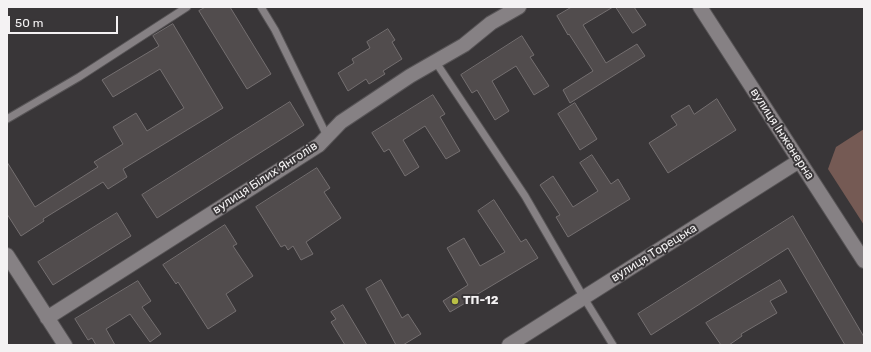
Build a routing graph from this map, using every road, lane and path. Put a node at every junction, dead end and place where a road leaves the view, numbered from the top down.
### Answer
1 (187, 7) edge
2 (261, 7) edge
3 (519, 7) edge
4 (700, 7) edge
5 (435, 61) junction
6 (7, 120) edge
7 (327, 136) junction
8 (799, 161) junction
9 (7, 255) edge
10 (864, 261) edge
11 (584, 298) junction
12 (47, 318) junction
13 (65, 345) edge
14 (509, 345) edge
15 (613, 345) edge

1 - 6 lane
2 - 7 lane
3 - 5 street, вулиця Білих Янголів
4 - 8 street, вулиця Інженерна
5 - 7 street, вулиця Білих Янголів
5 - 11 lane
7 - 12 street, вулиця Білих Янголів
8 - 10 street, вулиця Інженерна
8 - 11 street, вулиця Торецька
9 - 12 street
11 - 14 street, вулиця Торецька
11 - 15 lane
12 - 13 street

